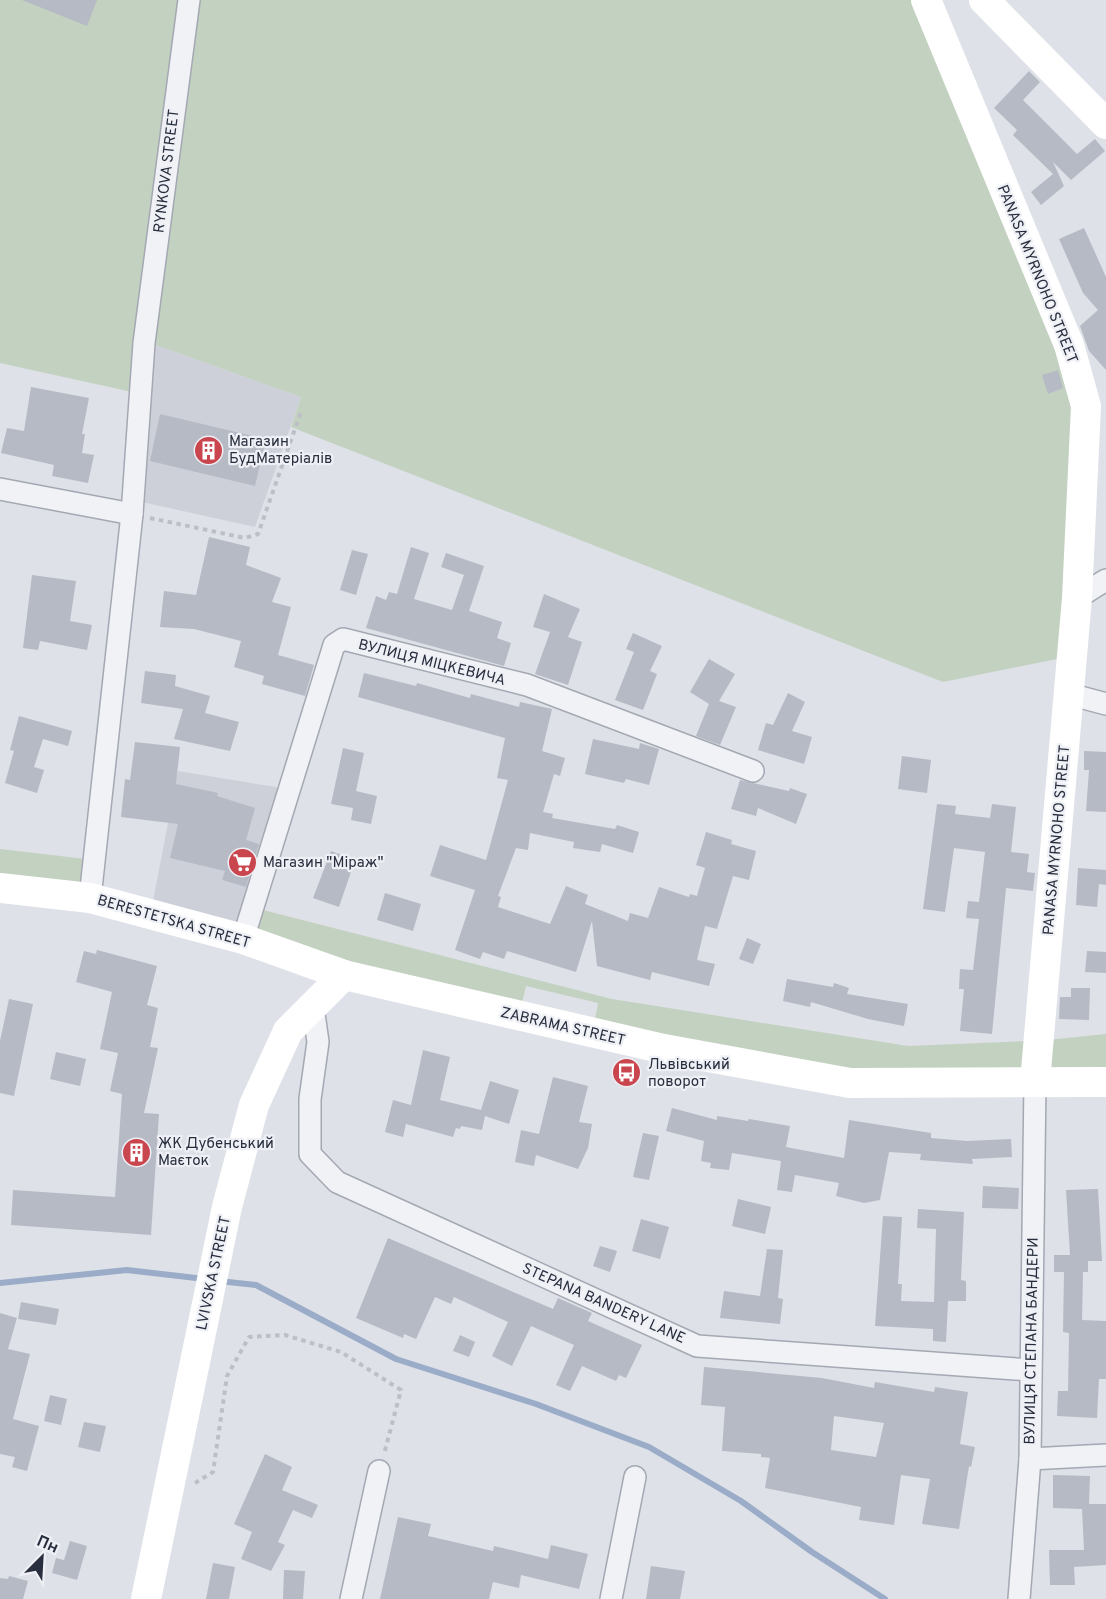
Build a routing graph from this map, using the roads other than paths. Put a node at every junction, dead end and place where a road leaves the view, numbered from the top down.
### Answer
1 (189, 0) edge
2 (926, 0) edge
3 (984, 0) edge
4 (1106, 124) edge
5 (0, 489) edge
6 (132, 514) junction
7 (1106, 580) edge
8 (1077, 598) junction
9 (1068, 694) junction
10 (1106, 704) edge
11 (753, 771) dead end
12 (0, 888) edge
13 (90, 898) junction
14 (243, 939) junction
15 (344, 975) junction
16 (313, 1007) junction
17 (1035, 1082) junction
18 (1106, 1082) edge
19 (1030, 1370) junction
20 (1106, 1455) edge
21 (1030, 1460) junction
22 (379, 1472) road end
23 (635, 1477) dead end
24 (146, 1599) edge
25 (351, 1599) edge
26 (611, 1599) edge
27 (1018, 1599) edge

1 - 6 street, RYNKOVA STREET
2 - 8 main road, PANASA MYRNOHO STREET
3 - 4 main road
5 - 6 street
6 - 13 street, RYNKOVA STREET
7 - 8 street
8 - 9 main road, PANASA MYRNOHO STREET
9 - 10 street
9 - 17 main road, PANASA MYRNOHO STREET
11 - 14 street, ВУЛИЦЯ МІЦКЕВИЧА
12 - 13 main road, BERESTETSKA STREET
13 - 14 main road, BERESTETSKA STREET
14 - 15 main road, BERESTETSKA STREET
15 - 16 main road, LVIVSKA STREET
15 - 17 main road, ZABRAMA STREET
16 - 19 street, STEPANA BANDERY LANE
16 - 24 main road, LVIVSKA STREET
17 - 18 main road, ZABRAMA STREET
17 - 19 street, ВУЛИЦЯ СТЕПАНА БАНДЕРИ
19 - 21 street, ВУЛИЦЯ СТЕПАНА БАНДЕРИ
20 - 21 street
21 - 27 street, ВУЛИЦЯ СТЕПАНА БАНДЕРИ
22 - 25 street
23 - 26 street

